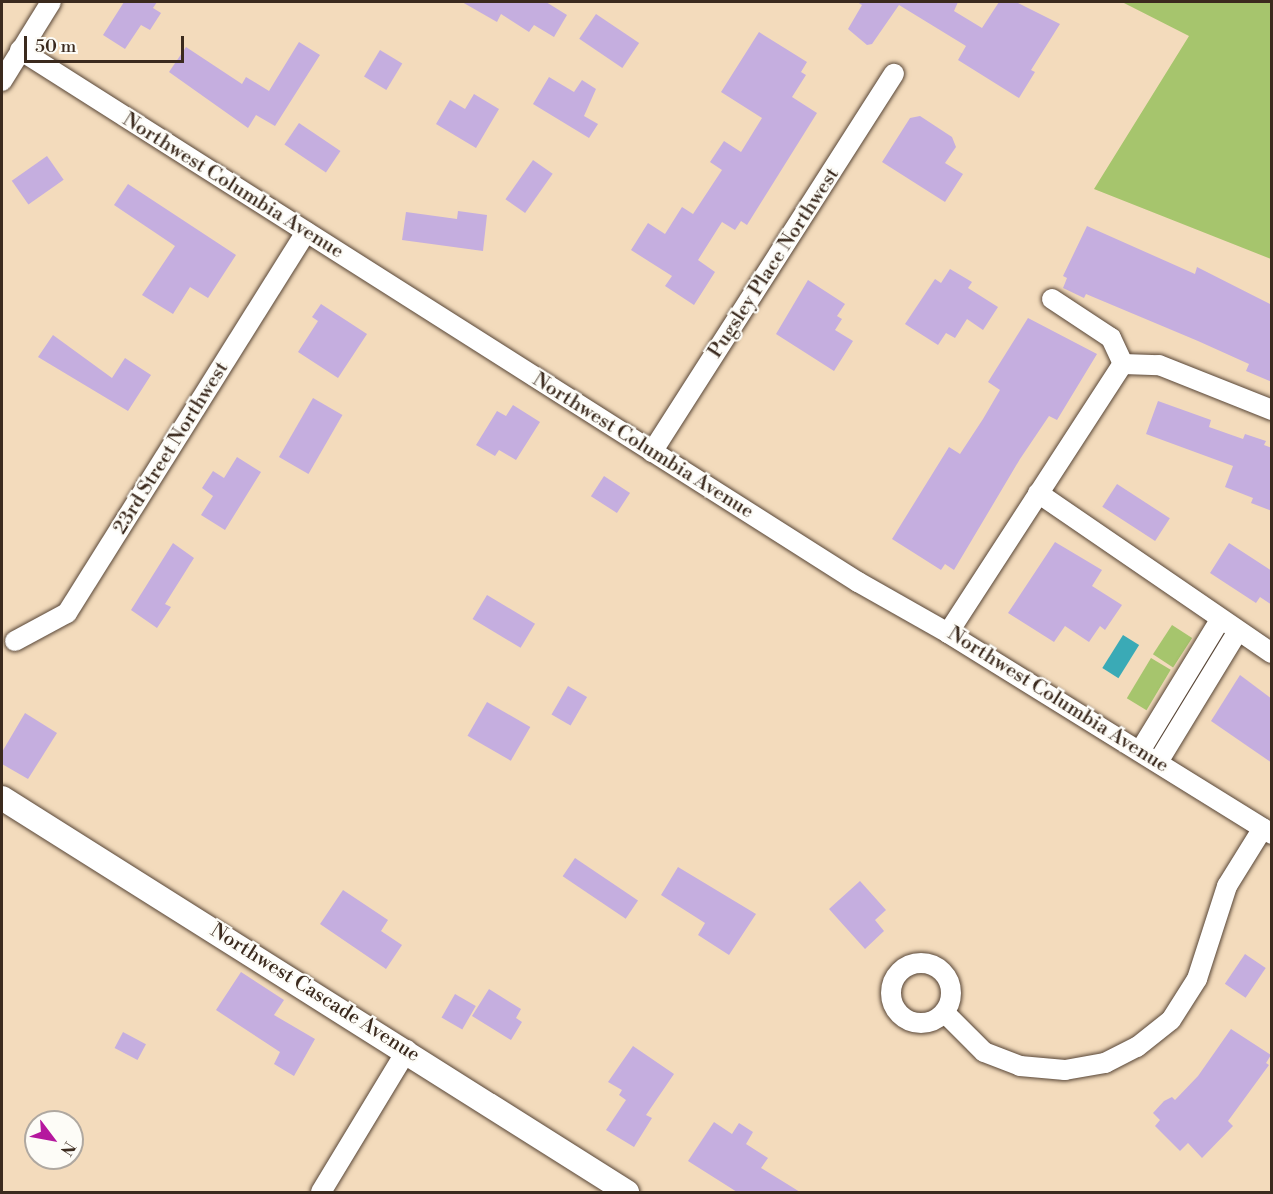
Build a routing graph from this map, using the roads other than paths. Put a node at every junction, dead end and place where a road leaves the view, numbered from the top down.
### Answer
1 (51, 2) edge
2 (20, 50) junction
3 (894, 74) dead end
4 (2, 81) edge
5 (306, 232) junction
6 (1052, 299) dead end
7 (1123, 364) junction
8 (1272, 410) edge
9 (652, 452) junction
10 (1038, 493) junction
11 (1220, 620) junction
12 (1238, 632) junction
13 (948, 633) junction
14 (15, 641) dead end
15 (1272, 652) edge
16 (1140, 751) junction
17 (1158, 762) junction
18 (2, 798) edge
19 (1267, 831) edge
20 (945, 1013) dead end
21 (406, 1050) junction
22 (321, 1192) edge
23 (627, 1192) edge

1 - 2 street
2 - 4 street
2 - 5 street, Northwest Columbia Avenue
3 - 9 street, Pugsley Place Northwest
5 - 9 street, Northwest Columbia Avenue
5 - 14 street, 23rd Street Northwest
6 - 7 street
7 - 8 street
7 - 10 street
9 - 13 street, Northwest Columbia Avenue
10 - 11 street
10 - 13 street
11 - 12 street
11 - 16 street
12 - 15 street
12 - 17 street
13 - 16 street, Northwest Columbia Avenue
16 - 17 street, Northwest Columbia Avenue
17 - 19 street, Northwest Columbia Avenue
18 - 21 street, Northwest Cascade Avenue
19 - 20 street
21 - 22 street
21 - 23 street, Northwest Cascade Avenue

